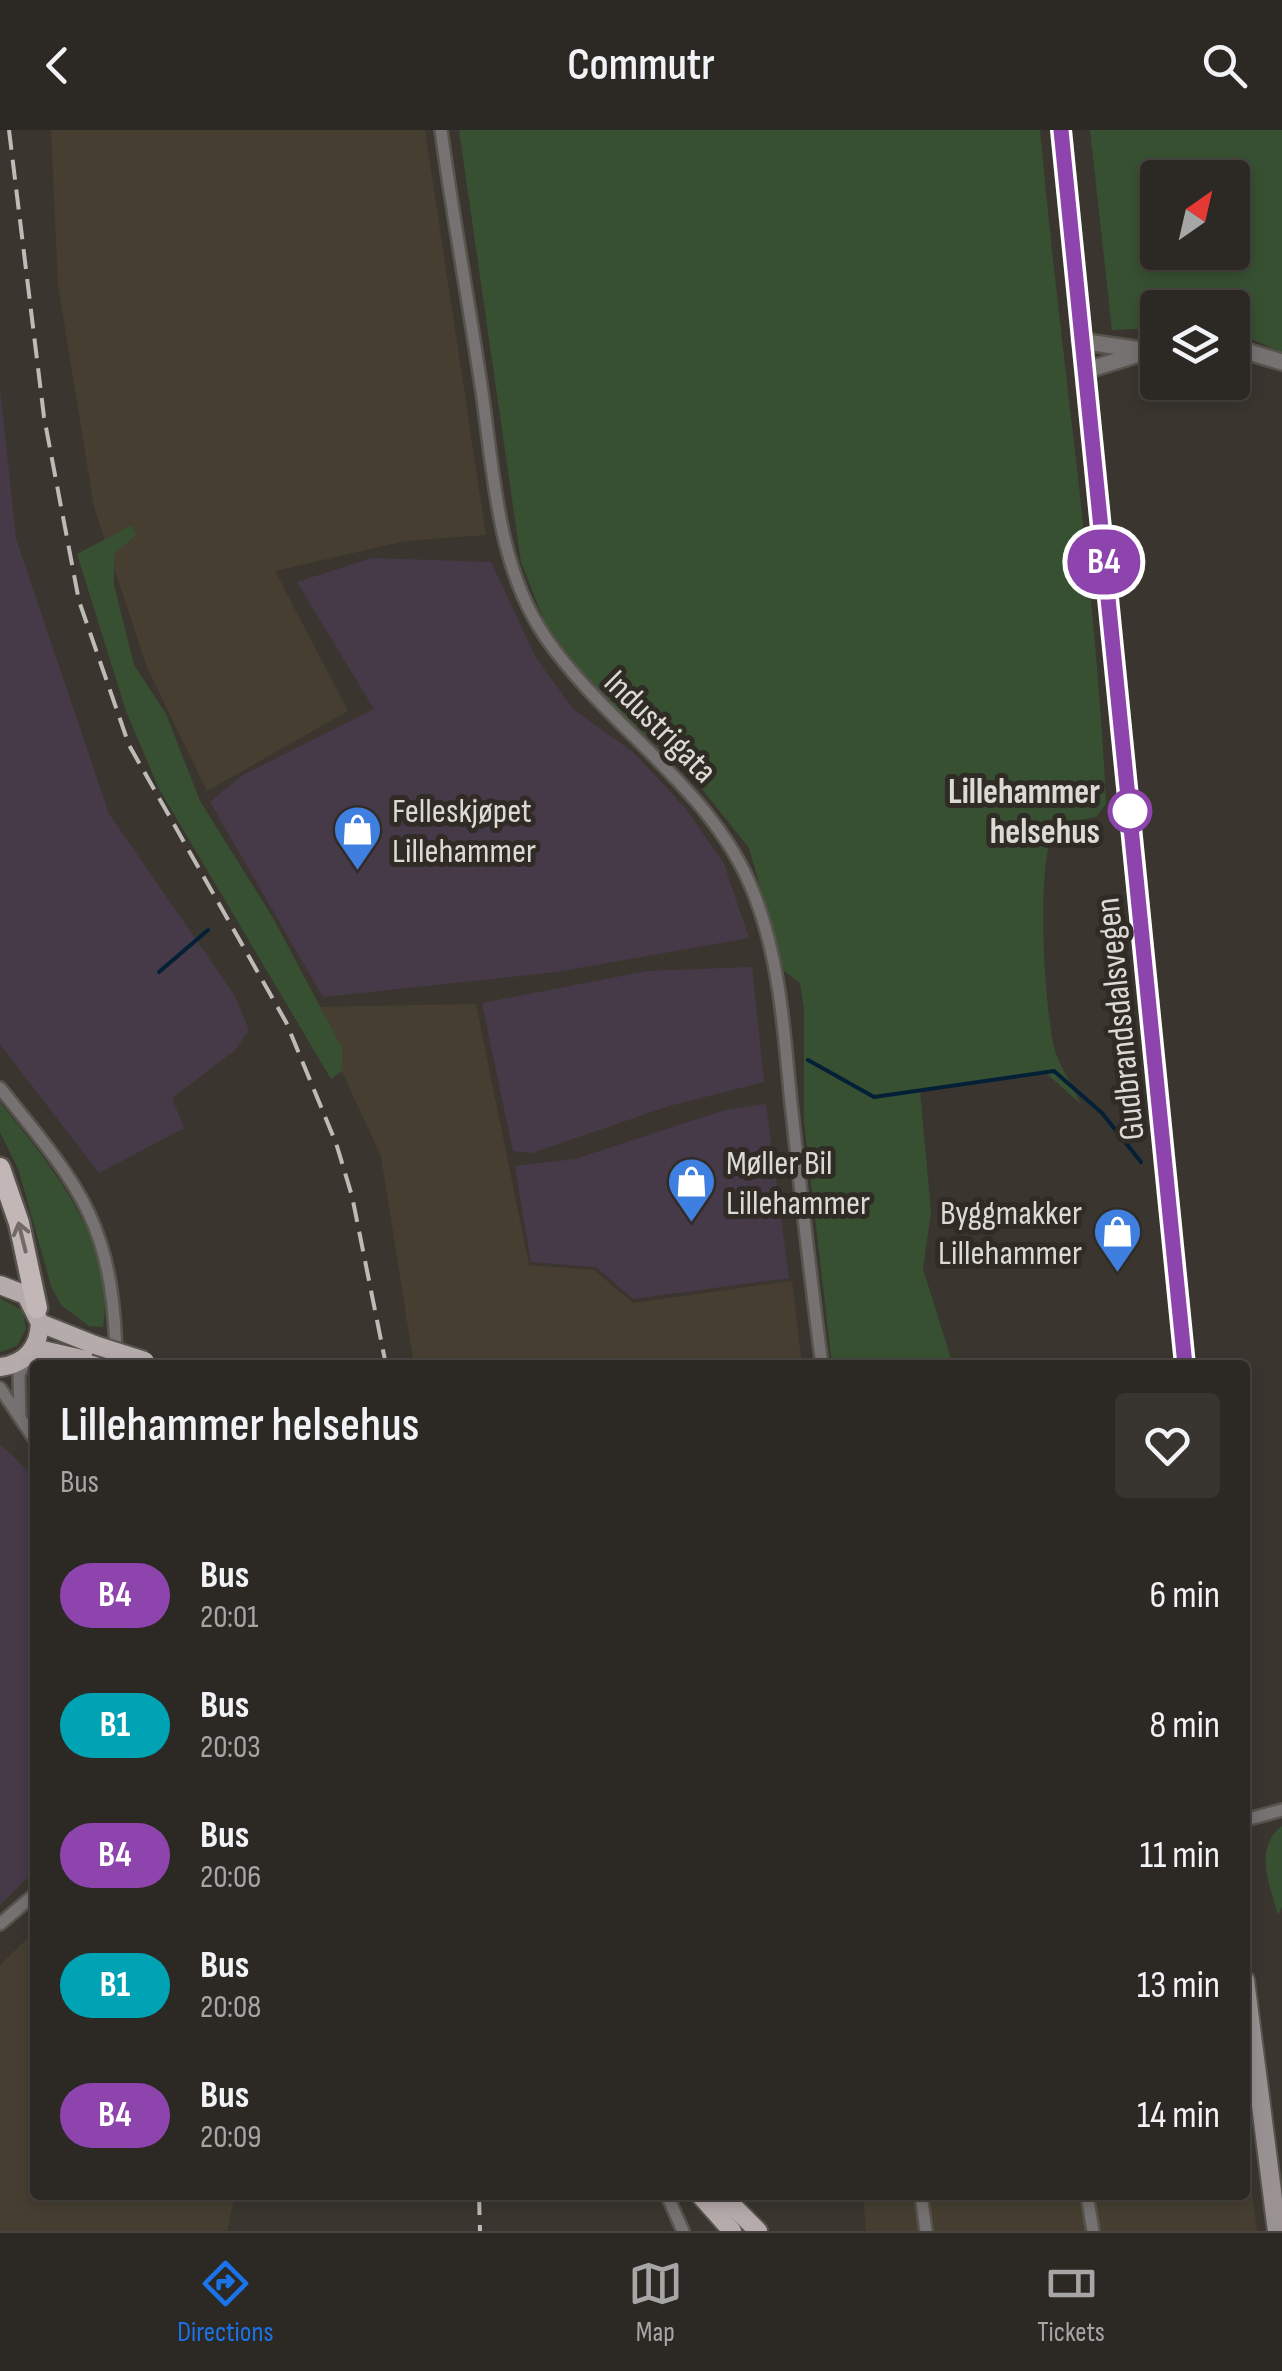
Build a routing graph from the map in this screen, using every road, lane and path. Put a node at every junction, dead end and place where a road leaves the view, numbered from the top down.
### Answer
1 (440, 130) edge
2 (1062, 130) edge
3 (1080, 341) junction
4 (1140, 348) edge
5 (1140, 352) edge
6 (1250, 352) edge
7 (1282, 362) edge
8 (1084, 371) junction
9 (0, 1088) edge
10 (0, 1168) edge
11 (0, 1285) edge
12 (39, 1316) junction
13 (32, 1351) junction
14 (99, 1357) edge
15 (116, 1360) edge
16 (125, 1360) edge
17 (821, 1360) edge
18 (1183, 1360) edge
19 (0, 1367) edge
20 (0, 1388) edge
21 (20, 1416) junction
22 (30, 1432) edge
23 (1282, 1810) edge
24 (1250, 1819) edge
25 (30, 1898) edge
26 (0, 1924) edge
27 (1250, 2019) edge
28 (669, 2200) edge
29 (706, 2200) edge
30 (725, 2200) edge
31 (923, 2200) edge
32 (1089, 2200) edge
33 (740, 2228) edge
34 (683, 2231) edge
35 (926, 2231) edge
36 (1093, 2231) edge
37 (1277, 2231) edge

1 - 17 street, Industrigata
2 - 3 main road, Gudbrandsdalsvegen
3 - 4 street
3 - 8 main road, Gudbrandsdalsvegen
5 - 8 street
6 - 7 street
8 - 18 main road, Gudbrandsdalsvegen
9 - 15 street
12 -> 10 highway
11 - 12 main road
12 - 13 main road
12 - 14 main road
13 - 14 main road
13 - 19 main road
13 - 21 street
14 - 16 main road, bridge
20 - 21 street
21 - 22 street
23 - 24 street
25 - 26 street
27 - 37 main road
28 - 34 street
29 - 33 main road
30 - 33 main road
31 - 35 street
32 - 36 street

